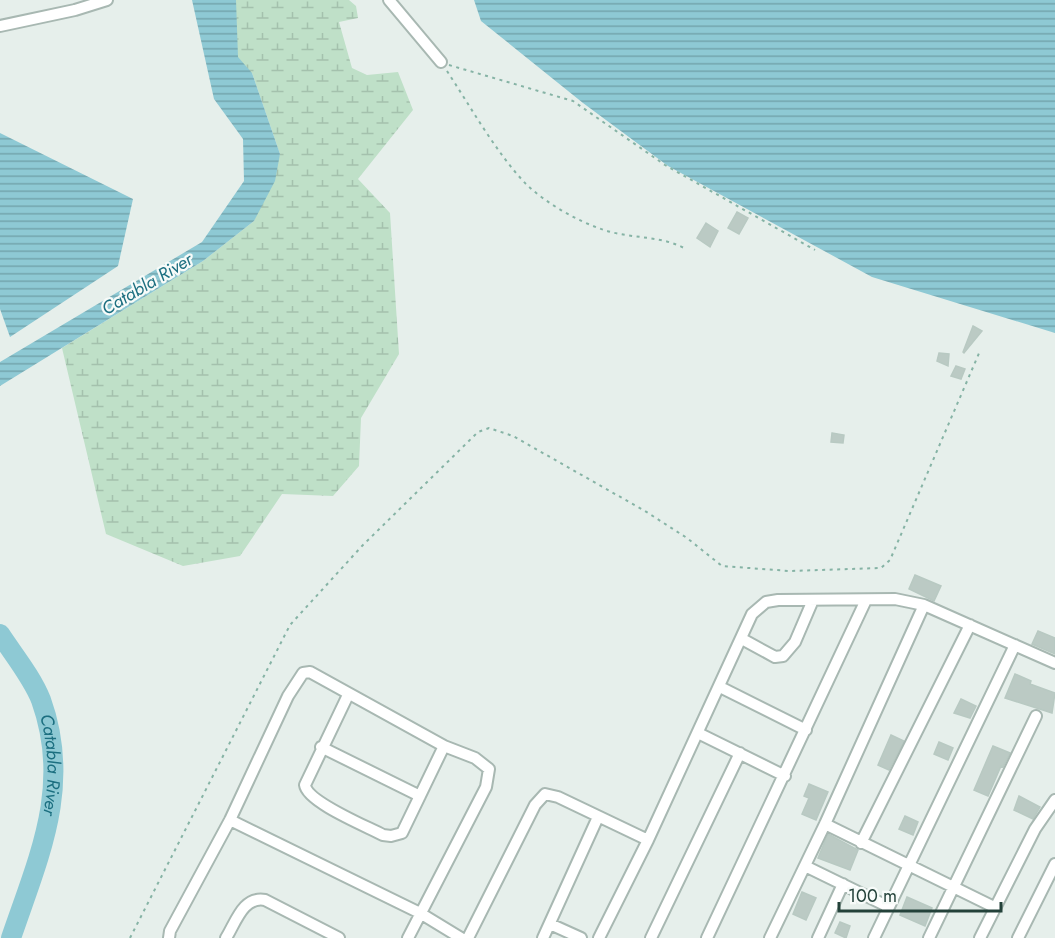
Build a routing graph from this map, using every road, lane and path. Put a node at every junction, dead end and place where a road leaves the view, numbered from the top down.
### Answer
1 (107, 0) edge
2 (389, 0) edge
3 (0, 26) edge
4 (441, 62) junction
5 (684, 248) dead end
6 (815, 250) dead end
7 (980, 351) dead end
8 (813, 600) junction
9 (866, 600) junction
10 (924, 605) junction
11 (970, 625) junction
12 (742, 639) junction
13 (1015, 645) junction
14 (1055, 663) edge
15 (720, 687) junction
16 (348, 695) junction
17 (1036, 716) dead end
18 (806, 730) junction
19 (698, 733) junction
20 (444, 746) junction
21 (321, 747) junction
22 (740, 753) junction
23 (785, 776) junction
24 (420, 796) junction
25 (1055, 800) edge
26 (598, 817) junction
27 (230, 820) junction
28 (825, 824) junction
29 (648, 840) junction
30 (861, 843) junction
31 (1055, 864) edge
32 (908, 865) junction
33 (805, 866) junction
34 (843, 884) junction
35 (954, 888) junction
36 (994, 907) junction
37 (889, 908) junction
38 (420, 913) junction
39 (549, 924) junction
40 (130, 938) edge
41 (169, 938) edge
42 (226, 938) edge
43 (339, 938) edge
44 (408, 938) edge
45 (461, 938) edge
46 (468, 938) edge
47 (543, 938) edge
48 (581, 938) edge
49 (599, 938) edge
50 (651, 938) edge
51 (707, 938) edge
52 (770, 938) edge
53 (818, 938) edge
54 (874, 938) edge
55 (929, 938) edge
56 (980, 938) edge
57 (1018, 938) edge

1 - 3 street
2 - 4 street
4 - 5 path
4 - 6 path
7 - 40 path
8 - 9 street
8 - 12 street
8 - 12 street
9 - 10 street
9 - 18 street
10 - 11 street
10 - 28 street
11 - 13 street
11 - 30 street
12 - 15 street
13 - 14 street
13 - 32 street
15 - 18 street
15 - 19 street
16 - 20 street
16 - 21 street
16 - 27 street
17 - 35 street
18 - 23 street
19 - 22 street
19 - 29 street
20 - 24 street
20 - 38 street
21 - 24 street
21 - 24 street
22 - 23 street
22 - 50 street
23 - 51 street
25 - 36 street
26 - 29 street
26 - 39 street
26 - 46 street
27 - 38 street
27 - 41 street
28 - 30 street
28 - 33 street
29 - 49 street
30 - 32 street
31 - 57 street
32 - 35 street
32 - 37 street
33 - 34 street
33 - 52 street
34 - 37 street
34 - 53 street
35 - 36 street
35 - 55 street
36 - 56 street
37 - 54 street
38 - 44 street
38 - 45 street
39 - 47 street
39 - 48 street
42 - 43 street

